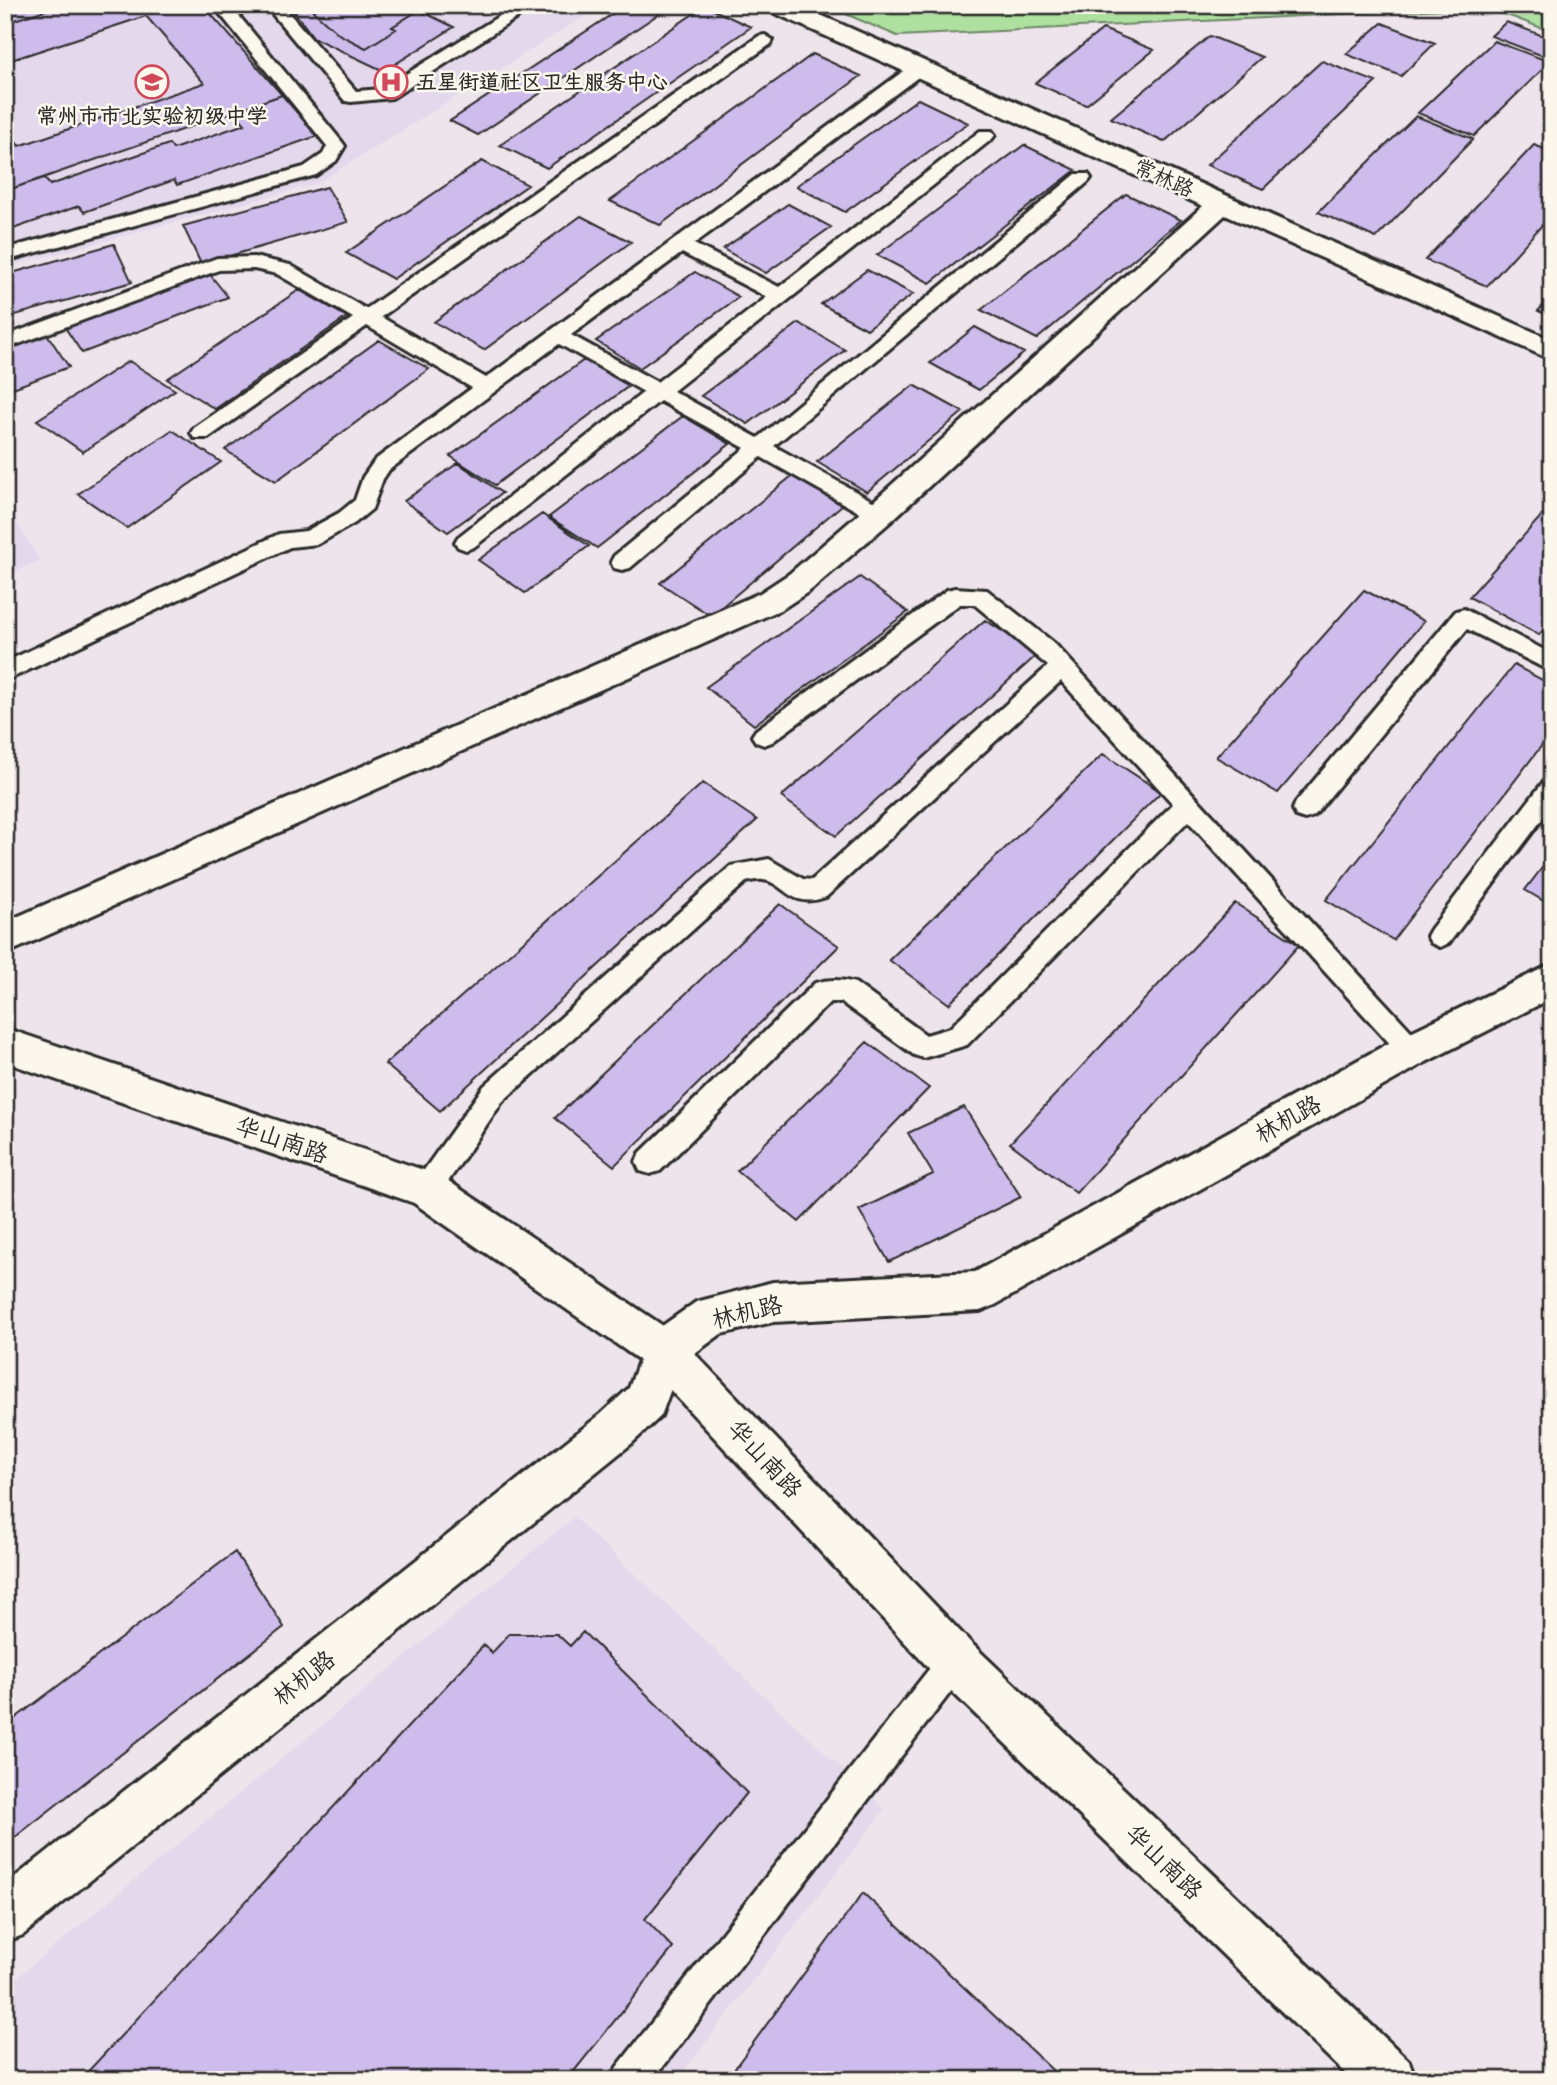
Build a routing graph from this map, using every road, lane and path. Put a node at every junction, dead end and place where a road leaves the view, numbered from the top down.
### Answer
1 (221, 5) edge
2 (273, 5) edge
3 (529, 5) edge
4 (777, 5) edge
5 (765, 40) dead end
6 (919, 68) junction
7 (986, 135) dead end
8 (1082, 178) dead end
9 (1221, 204) junction
10 (680, 244) junction
11 (5, 255) edge
12 (780, 296) junction
13 (366, 318) junction
14 (557, 335) junction
15 (5, 343) edge
16 (1552, 351) edge
17 (486, 387) junction
18 (660, 390) junction
19 (201, 433) dead end
20 (760, 447) junction
21 (879, 514) junction
22 (466, 542) dead end
23 (622, 562) dead end
24 (1552, 664) edge
25 (1062, 667) junction
26 (5, 672) edge
27 (764, 736) dead end
28 (1552, 788) edge
29 (1188, 805) junction
30 (1305, 809) dead end
31 (1440, 936) dead end
32 (5, 939) edge
33 (1552, 980) edge
34 (5, 1045) edge
35 (1412, 1050) junction
36 (650, 1162) dead end
37 (427, 1189) junction
38 (663, 1351) junction
39 (955, 1661) junction
40 (5, 1916) edge
41 (630, 2080) edge
42 (1390, 2080) edge

1 - 11 lane
2 - 3 lane
4 - 6 street, 常林路
5 - 13 lane
6 - 9 street, 常林路
6 - 10 lane
7 - 12 lane
8 - 20 lane
9 - 16 street, 常林路
9 - 21 street
10 - 12 lane
10 - 14 lane
12 - 18 lane
13 - 15 lane
13 - 17 lane
13 - 19 lane
14 - 17 lane
14 - 18 lane
17 - 26 lane
18 - 20 lane
18 - 22 lane
20 - 21 lane
20 - 23 lane
21 - 32 street
24 - 30 lane
25 - 27 lane
25 - 29 lane
25 - 37 lane
28 - 31 lane
29 - 35 lane
29 - 36 lane
33 - 35 street, 林机路
34 - 37 street, 华山南路
35 - 38 street, 林机路
37 - 38 street, 华山南路
38 - 39 street, 华山南路
38 - 40 street, 林机路
39 - 41 lane
39 - 42 street, 华山南路

